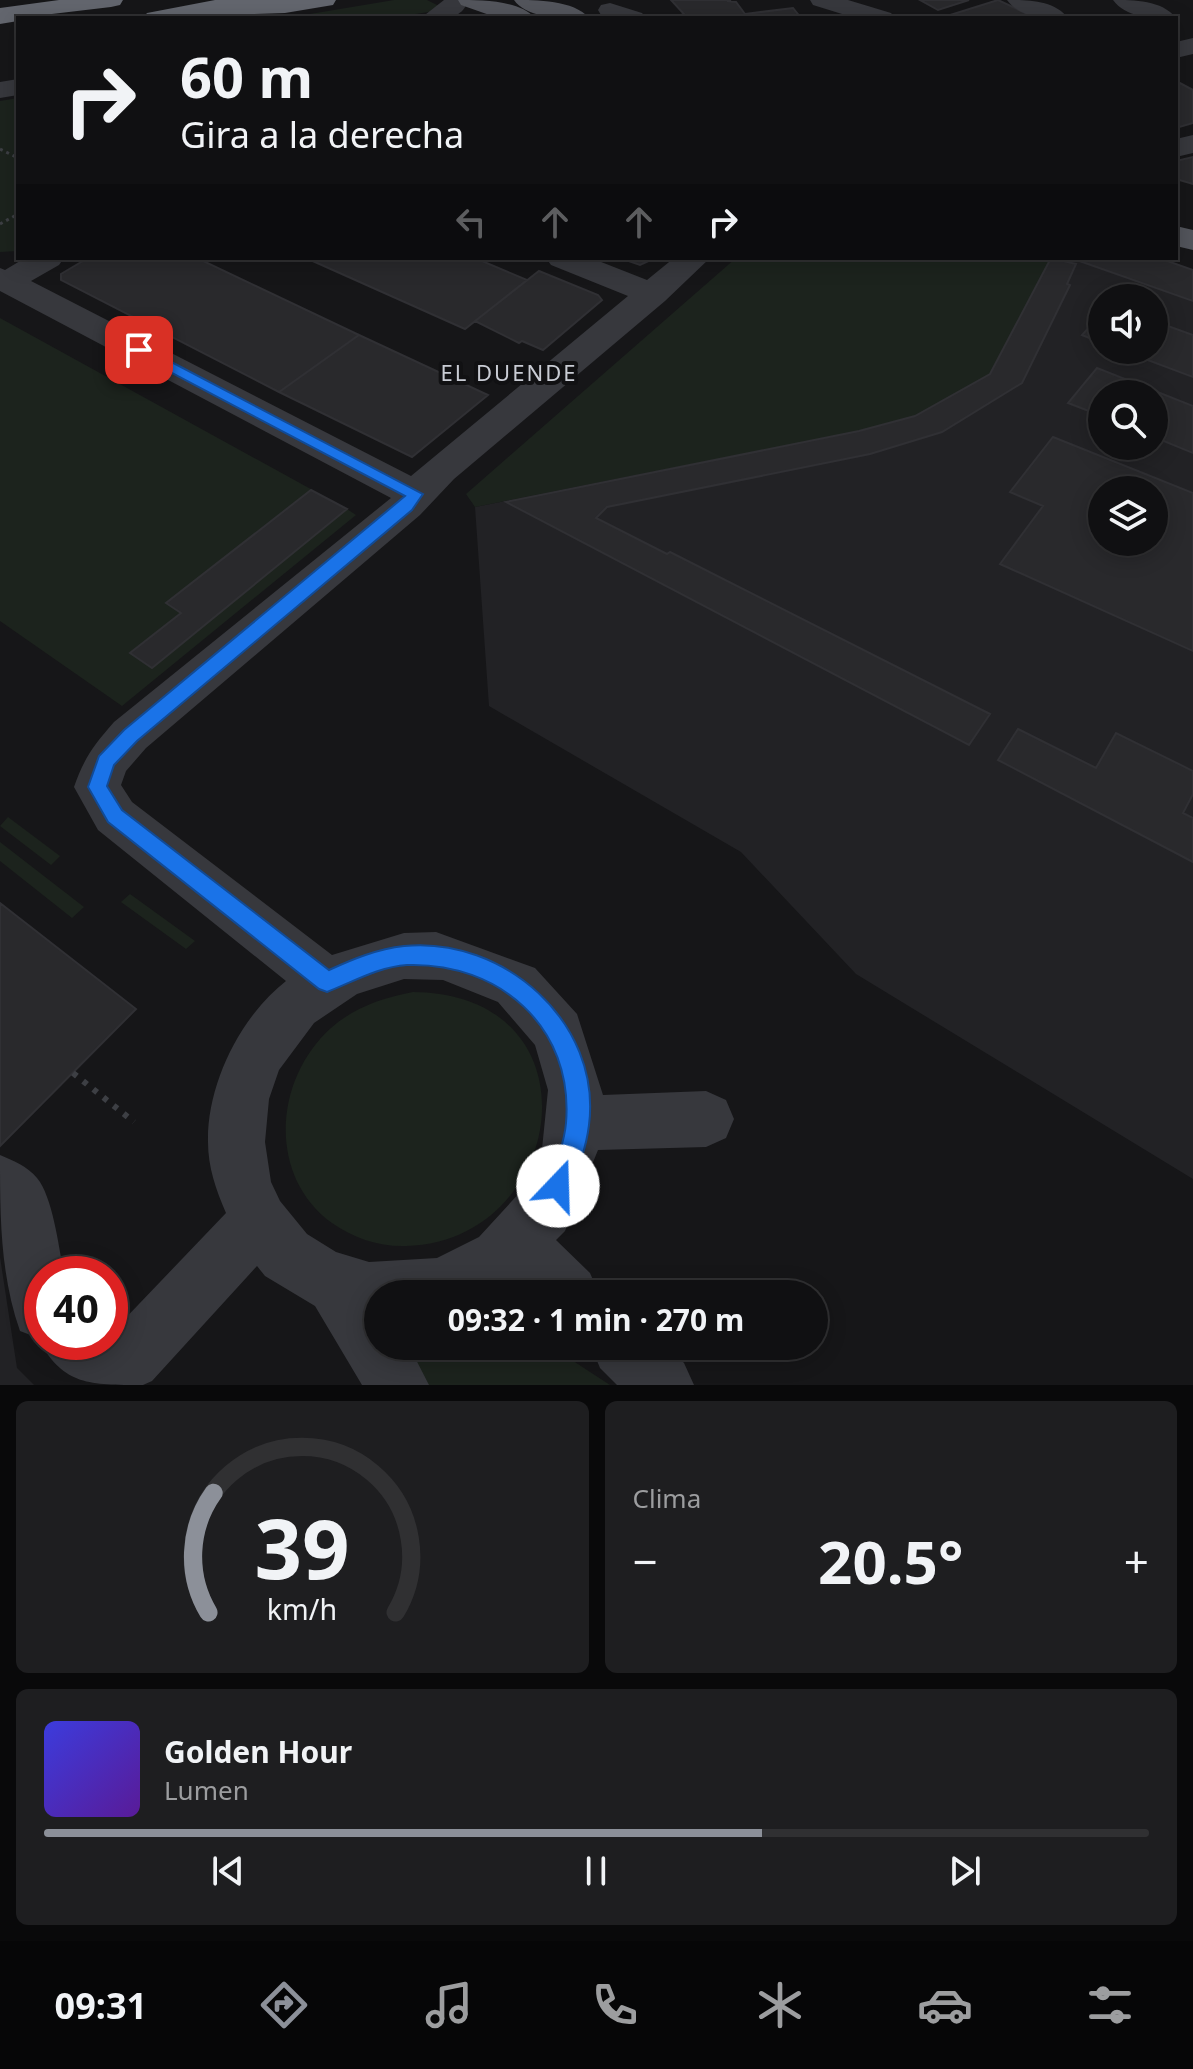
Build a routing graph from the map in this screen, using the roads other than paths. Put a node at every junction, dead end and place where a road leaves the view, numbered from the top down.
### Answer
1 (111, 0) edge
2 (257, 0) edge
3 (324, 0) edge
4 (456, 0) edge
5 (470, 0) edge
6 (526, 0) edge
7 (822, 0) edge
8 (1019, 0) edge
9 (1125, 0) edge
10 (223, 8) junction
11 (889, 10) edge
12 (0, 16) edge
13 (169, 16) edge
14 (438, 16) edge
15 (516, 16) edge
16 (570, 16) edge
17 (1051, 16) edge
18 (1159, 16) edge
19 (44, 260) edge
20 (567, 260) edge
21 (692, 260) edge
22 (4, 280) edge
23 (653, 294) junction
24 (415, 494) junction
25 (327, 982) junction
26 (706, 1119) dead end
27 (578, 1123) junction
28 (0, 1184) edge
29 (258, 1222) junction
30 (517, 1243) junction
31 (30, 1256) edge
32 (555, 1280) edge
33 (337, 1285) junction
34 (128, 1359) edge
35 (636, 1360) edge
36 (397, 1385) edge
37 (662, 1385) edge

1 - 12 highway
2 - 10 highway
3 - 10 highway
4 - 14 street
5 - 15 main road
6 - 16 main road
7 - 11 street
8 - 17 street
9 - 18 street
10 - 13 highway
19 - 22 street
20 - 23 street
21 - 23 street
22 - 24 street
23 - 24 street
24 - 25 street
25 - 27 street
25 - 29 street
26 - 27 street
27 - 30 street
28 - 31 street
29 - 33 street
29 - 34 street
30 - 32 street
30 - 33 street
33 - 36 street
35 - 37 street

